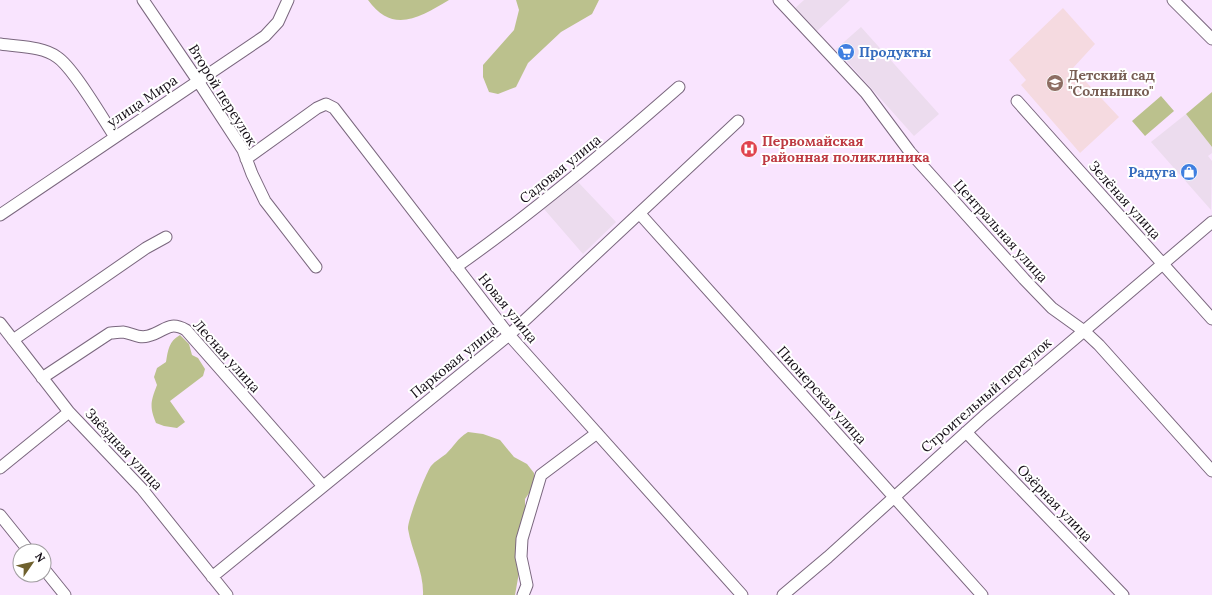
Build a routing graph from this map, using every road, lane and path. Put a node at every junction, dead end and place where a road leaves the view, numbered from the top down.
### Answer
1 (143, 0) edge
2 (288, 0) edge
3 (779, 0) edge
4 (1173, 0) edge
5 (1212, 39) edge
6 (0, 44) edge
7 (198, 81) junction
8 (679, 87) dead end
9 (1017, 101) dead end
10 (738, 121) dead end
11 (115, 137) junction
12 (246, 159) junction
13 (640, 214) junction
14 (0, 215) edge
15 (1212, 222) edge
16 (166, 237) dead end
17 (1162, 265) junction
18 (316, 267) dead end
19 (456, 267) junction
20 (1212, 319) edge
21 (1, 326) edge
22 (1084, 331) junction
23 (509, 335) junction
24 (13, 340) junction
25 (42, 378) junction
26 (69, 412) junction
27 (966, 432) junction
28 (597, 433) junction
29 (0, 468) edge
30 (1212, 471) edge
31 (323, 486) junction
32 (893, 497) junction
33 (0, 515) edge
34 (23, 543) edge
35 (212, 577) junction
36 (52, 579) edge
37 (65, 595) edge
38 (227, 595) edge
39 (523, 595) edge
40 (742, 595) edge
41 (784, 595) edge
42 (982, 595) edge
43 (1123, 595) edge

1 - 7 street, Второй переулок
2 - 7 street, улица Мира
3 - 22 street, Центральная улица
4 - 5 street
6 - 11 street
7 - 11 street, улица Мира
7 - 12 street, Второй переулок
8 - 19 street, Садовая улица
9 - 17 street, Зелёная улица
10 - 13 street, Парковая улица
11 - 14 street, улица Мира
12 - 18 street, Второй переулок
12 - 19 street, Новая улица
13 - 23 street, Парковая улица
13 - 32 street, Пионерская улица
15 - 17 street, Строительный переулок
16 - 24 street
17 - 20 street, Зелёная улица
17 - 22 street, Строительный переулок
19 - 23 street, Новая улица
21 - 24 street, Звёздная улица
22 - 27 street, Строительный переулок
22 - 30 street, Центральная улица
23 - 28 street, Новая улица
23 - 31 street, Парковая улица
24 - 25 street, Звёздная улица
25 - 26 street, Звёздная улица
25 - 31 street, Лесная улица
26 - 29 street
26 - 35 street, Звёздная улица
27 - 32 street, Строительный переулок
27 - 43 street, Озёрная улица
28 - 39 street
28 - 40 street, Новая улица
31 - 35 street, Парковая улица
32 - 41 street, Строительный переулок
32 - 42 street, Пионерская улица
33 - 34 street
35 - 38 street, Звёздная улица
36 - 37 street

